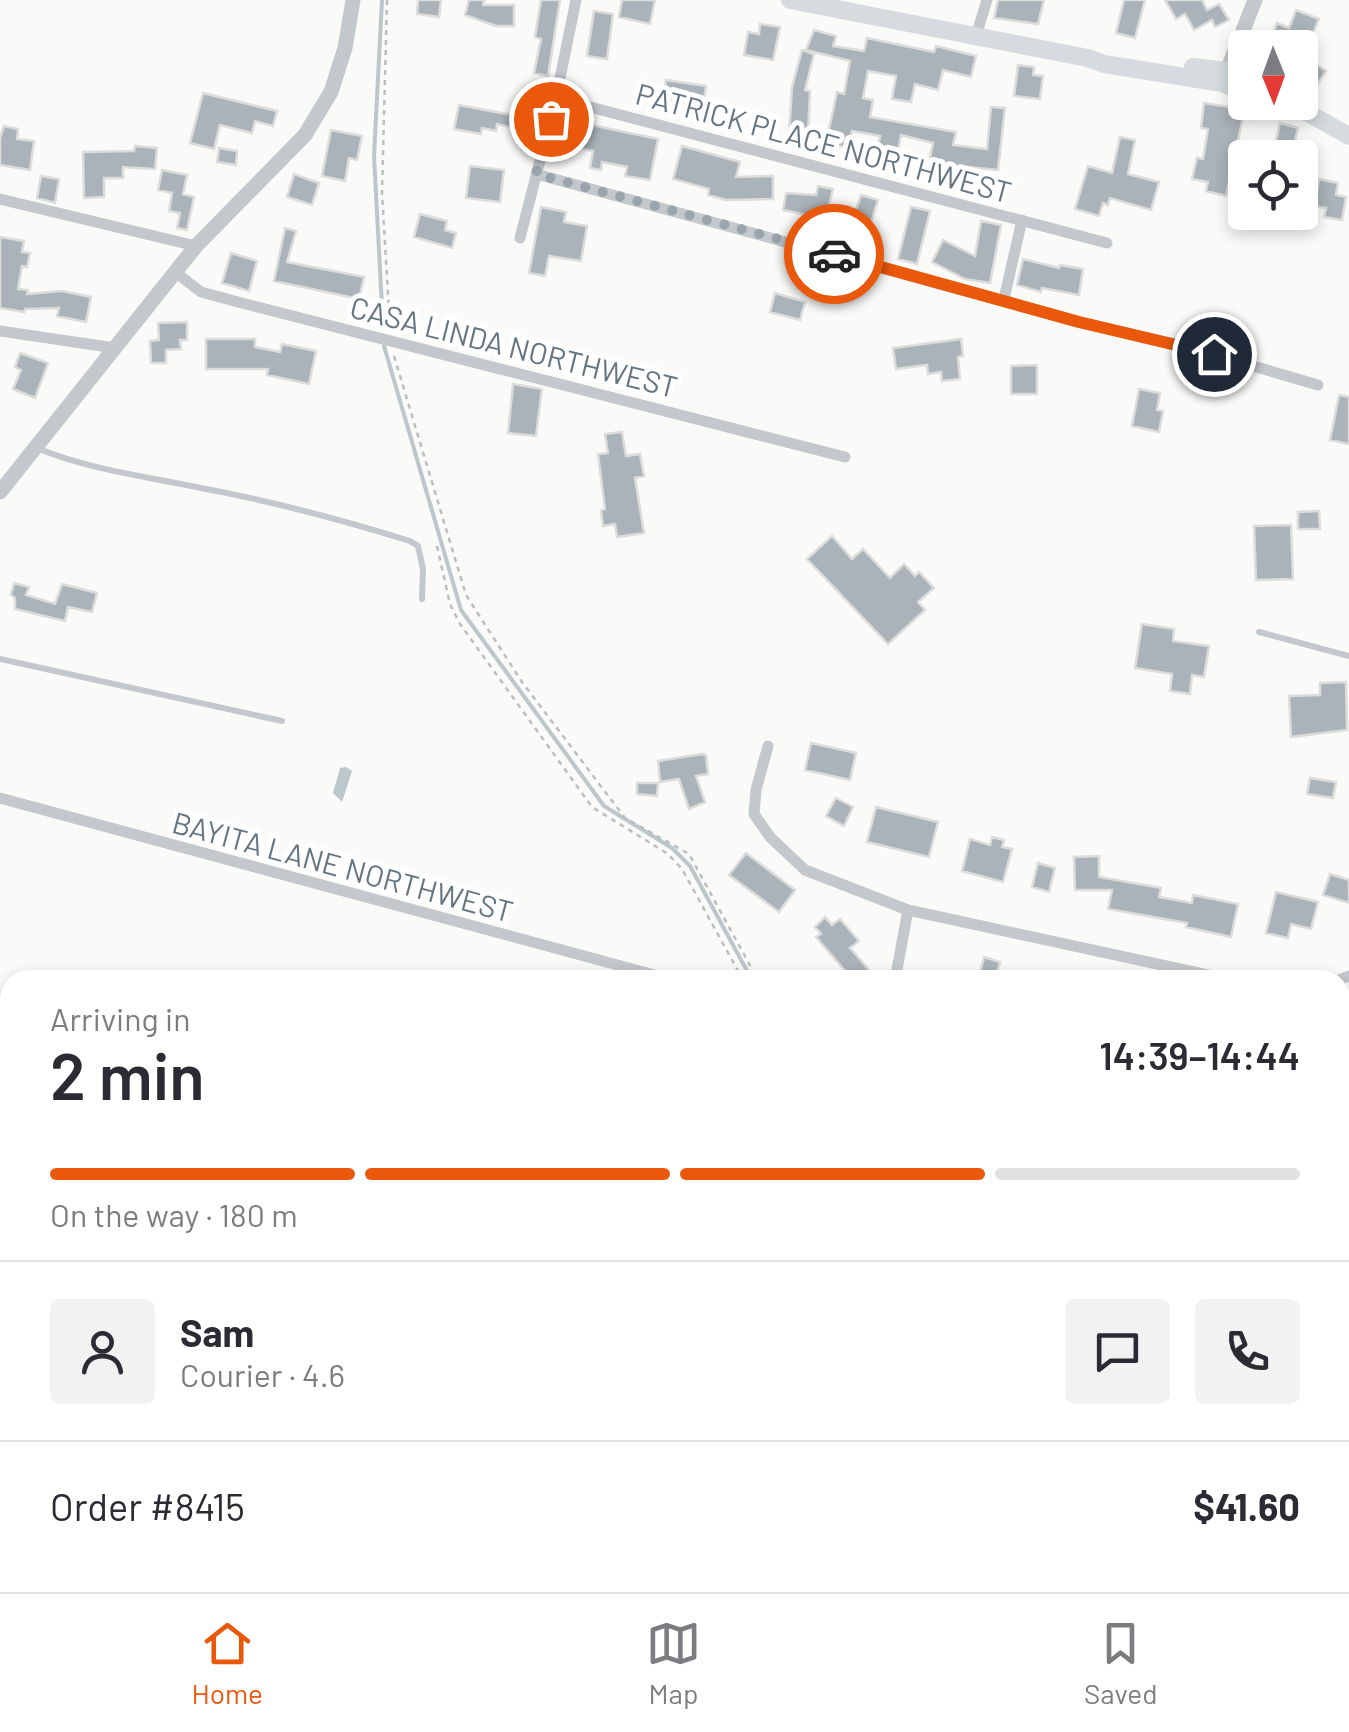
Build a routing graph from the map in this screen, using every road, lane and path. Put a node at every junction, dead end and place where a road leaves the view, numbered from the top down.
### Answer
1 (353, 0) edge
2 (386, 0) edge
3 (576, 0) edge
4 (790, 0) edge
5 (988, 0) edge
6 (1254, 0) edge
7 (1245, 30) edge
8 (976, 36) junction
9 (1228, 78) edge
10 (556, 98) junction
11 (1318, 119) edge
12 (1349, 136) edge
13 (523, 148) dead end
14 (536, 174) junction
15 (0, 199) edge
16 (1022, 220) junction
17 (520, 238) dead end
18 (1107, 243) dead end
19 (196, 246) junction
20 (176, 272) junction
21 (1004, 299) junction
22 (0, 332) edge
23 (390, 340) junction
24 (114, 348) junction
25 (1318, 385) dead end
26 (36, 447) junction
27 (846, 457) dead end
28 (0, 492) edge
29 (437, 546) dead end
30 (422, 600) dead end
31 (1259, 632) dead end
32 (1349, 656) edge
33 (0, 658) edge
34 (282, 721) dead end
35 (768, 746) dead end
36 (0, 798) edge
37 (908, 910) junction
38 (636, 970) edge
39 (738, 970) edge
40 (753, 970) edge
41 (897, 970) edge
42 (1184, 970) edge

1 - 19 street
2 - 23 path
3 - 10 street
4 - 8 main road
5 - 8 street
6 - 7 street
8 - 9 main road
10 - 13 lane
10 - 14 street
10 - 16 street, PATRICK PLACE NORTHWEST
11 - 12 main road
14 - 17 street
14 - 21 street
15 - 19 street
16 - 18 street, PATRICK PLACE NORTHWEST
16 - 21 street
19 - 20 street
20 - 23 street, CASA LINDA NORTHWEST
20 - 24 street
21 - 25 street
22 - 24 street
23 - 27 street, CASA LINDA NORTHWEST
23 - 40 path
24 - 26 street
26 - 28 street
26 - 30 lane
29 - 39 path
31 - 32 lane
33 - 34 lane
35 - 37 street
36 - 38 street, BAYITA LANE NORTHWEST
37 - 41 street
37 - 42 street

